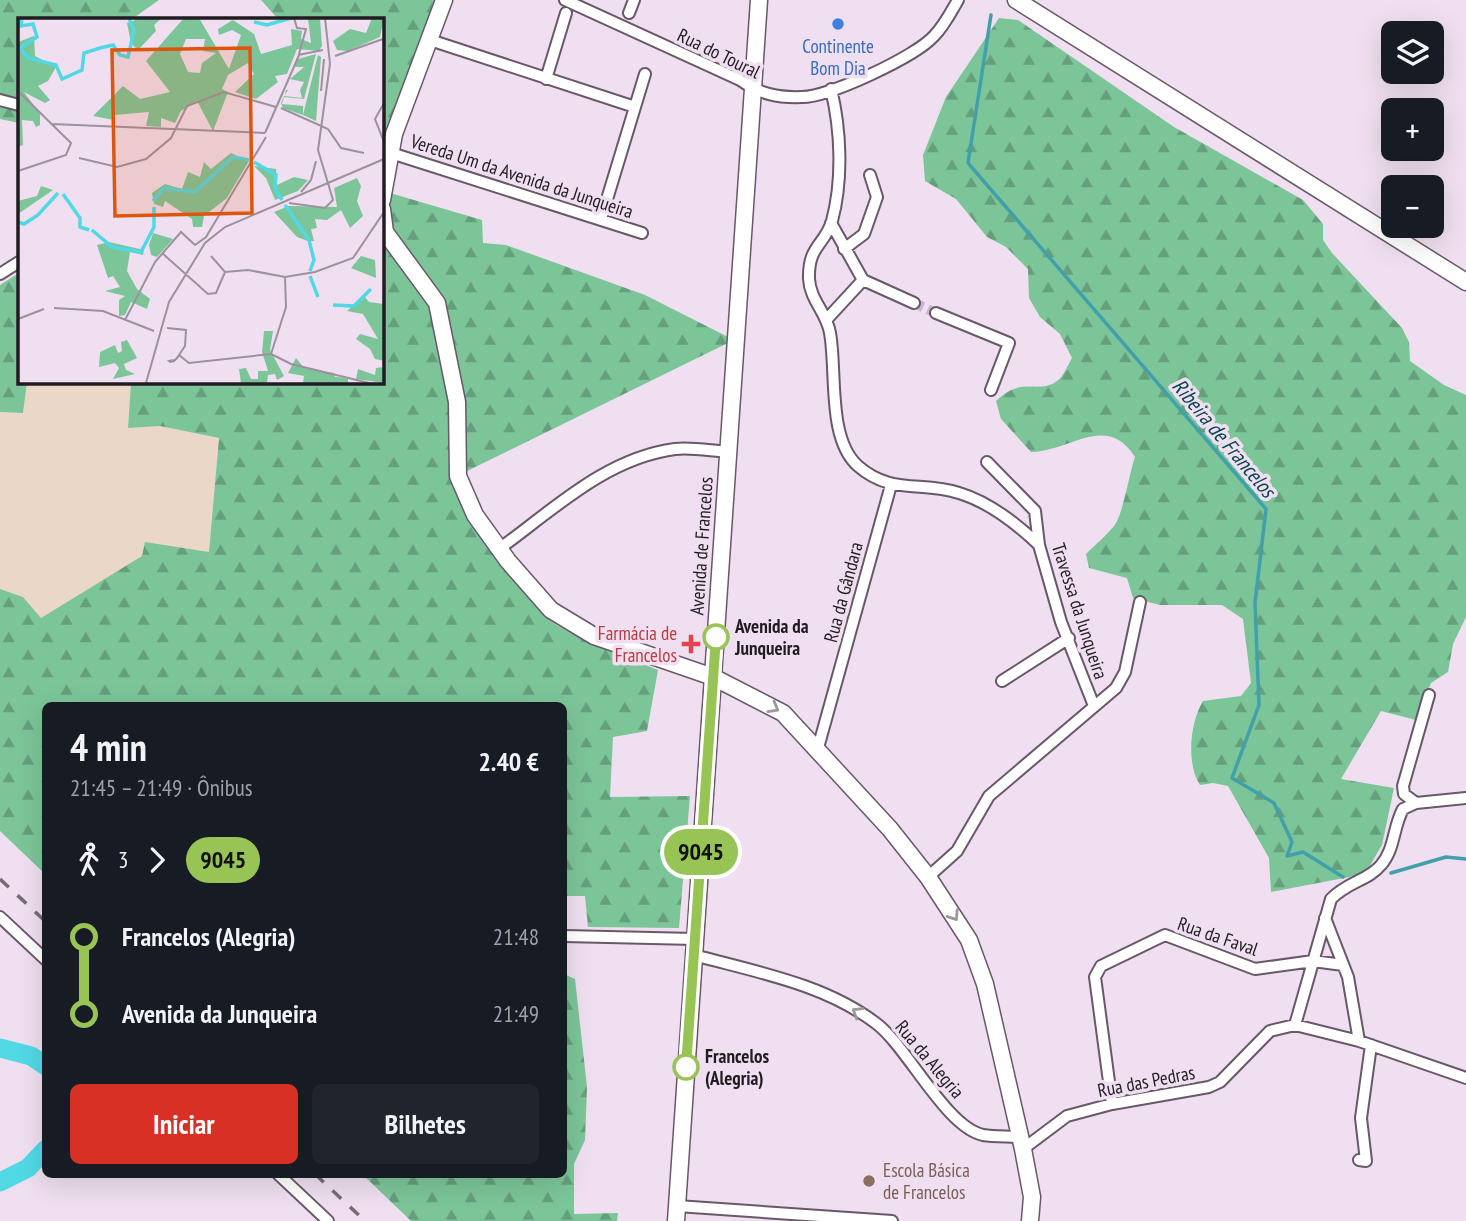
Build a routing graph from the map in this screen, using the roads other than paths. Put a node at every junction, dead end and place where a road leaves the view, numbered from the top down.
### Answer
1 (444, 0) edge
2 (565, 0) edge
3 (634, 0) edge
4 (759, 0) edge
5 (958, 0) edge
6 (1016, 0) edge
7 (566, 13) dead end
8 (629, 13) dead end
9 (430, 40) junction
10 (645, 74) dead end
11 (546, 79) junction
12 (753, 89) junction
13 (831, 89) junction
14 (0, 100) edge
15 (18, 105) edge
16 (635, 107) junction
17 (388, 136) edge
18 (391, 153) junction
19 (870, 175) dead end
20 (383, 195) edge
21 (383, 217) edge
22 (601, 219) junction
23 (831, 223) junction
24 (642, 233) dead end
25 (844, 249) junction
26 (18, 263) edge
27 (0, 274) edge
28 (863, 280) junction
29 (1466, 282) edge
30 (914, 303) tunnel mouth
31 (936, 313) tunnel mouth
32 (827, 319) junction
33 (991, 390) dead end
34 (729, 452) junction
35 (987, 461) dead end
36 (891, 485) junction
37 (1039, 545) junction
38 (499, 549) junction
39 (1140, 602) dead end
40 (1069, 638) junction
41 (713, 677) junction
42 (1002, 681) dead end
43 (1429, 695) dead end
44 (1094, 706) junction
45 (818, 748) junction
46 (1462, 798) edge
47 (1416, 803) junction
48 (928, 877) junction
49 (0, 917) edge
50 (1325, 918) junction
51 (567, 936) edge
52 (694, 947) junction
53 (42, 956) edge
54 (1313, 961) junction
55 (1343, 965) junction
56 (1295, 1025) junction
57 (1365, 1043) junction
58 (1466, 1066) edge
59 (1462, 1077) edge
60 (1112, 1104) junction
61 (1022, 1143) junction
62 (1359, 1160) dead end
63 (282, 1178) edge
64 (676, 1214) edge
65 (328, 1221) edge
66 (892, 1221) edge
67 (1030, 1221) edge

1 - 9 main road
2 - 12 street, Rua do Toural
3 - 8 street
4 - 12 main road, Avenida de Francelos
5 - 13 street, Rua do Toural
6 - 29 main road
7 - 11 street
9 - 11 street
9 - 17 main road
10 - 16 street
11 - 16 street
12 - 13 street, Rua do Toural
12 - 34 main road, Avenida de Francelos
13 - 23 street
14 - 15 street
16 - 22 street
17 - 18 main road
18 - 20 main road
18 - 22 street, Vereda Um da Avenida da Junqueira
19 - 25 street
21 - 38 main road
22 - 24 street, Vereda Um da Avenida da Junqueira
23 - 25 street
23 - 32 street
25 - 28 street
26 - 27 street
28 - 30 street
28 - 32 street
31 - 33 street
32 - 36 street
34 - 38 street
34 - 41 main road, Avenida de Francelos
35 - 37 street, Travessa da Junqueira
36 - 37 street
36 - 45 street, Rua da Gândara
37 - 40 street, Travessa da Junqueira
38 - 41 main road
39 - 44 street, Travessa da Junqueira
40 - 42 street
40 - 44 street, Travessa da Junqueira
41 -> 45 main road
41 - 52 main road, Avenida de Francelos
43 - 47 street
44 - 48 street, Travessa da Junqueira
45 - 48 main road
46 - 47 street
47 - 50 street
48 -> 61 main road
49 - 53 street
50 - 54 street
50 - 55 street
51 - 52 street, Rua da Alegria
61 -> 52 street, Rua da Alegria
52 - 64 main road, Avenida de Francelos
54 - 55 street, Rua da Faval
54 - 56 street
54 - 60 street, Rua da Faval
55 - 57 street
56 - 57 street
56 - 60 street, Rua das Pedras
57 - 59 street
57 - 62 street
58 - 59 street
60 - 61 street, Rua das Pedras
61 - 67 main road
63 - 65 street
64 - 66 street

